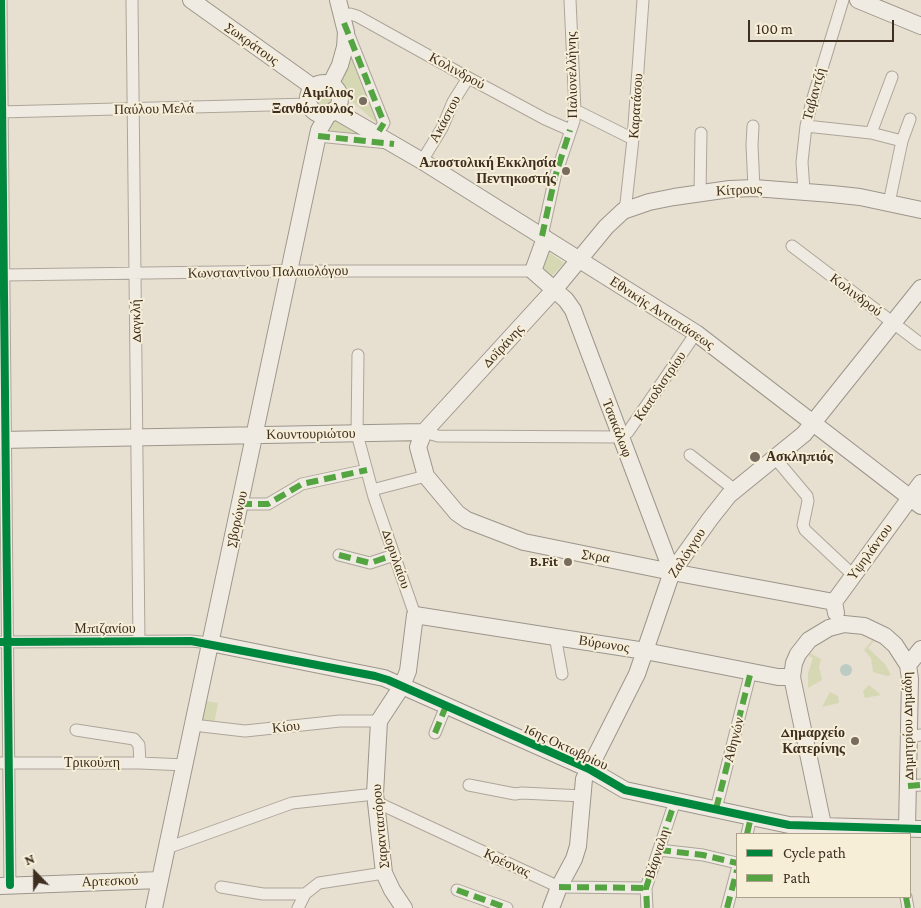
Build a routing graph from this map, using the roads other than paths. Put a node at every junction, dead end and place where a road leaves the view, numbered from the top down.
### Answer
1 (1, 0) edge
2 (132, 0) edge
3 (191, 0) edge
4 (570, 0) edge
5 (643, 0) edge
6 (843, 0) edge
7 (858, 0) edge
8 (342, 13) edge
9 (921, 26) edge
10 (892, 77) dead end
11 (468, 78) junction
12 (326, 104) junction
13 (133, 109) junction
14 (575, 110) junction
15 (1, 112) edge
16 (910, 119) dead end
17 (753, 126) dead end
18 (806, 126) junction
19 (570, 130) junction
20 (318, 133) junction
21 (701, 133) dead end
22 (871, 133) junction
23 (387, 138) junction
24 (634, 139) junction
25 (902, 141) junction
26 (422, 161) junction
27 (754, 188) junction
28 (804, 191) junction
29 (700, 193) junction
30 (889, 204) junction
31 (921, 210) edge
32 (623, 211) junction
33 (543, 237) junction
34 (792, 246) dead end
35 (580, 260) junction
36 (289, 270) junction
37 (532, 271) junction
38 (135, 273) junction
39 (4, 276) junction
40 (921, 288) edge
41 (554, 290) junction
42 (893, 323) junction
43 (2, 325) edge
44 (696, 333) junction
45 (921, 344) edge
46 (358, 355) dead end
47 (813, 422) junction
48 (424, 432) junction
49 (357, 434) junction
50 (254, 436) junction
51 (137, 438) junction
52 (621, 438) junction
53 (3, 440) edge
54 (690, 455) dead end
55 (775, 458) junction
56 (367, 470) junction
57 (426, 476) junction
58 (921, 483) edge
59 (372, 490) junction
60 (736, 490) junction
61 (915, 502) edge
62 (240, 504) junction
63 (339, 555) dead end
64 (394, 555) junction
65 (675, 567) junction
66 (853, 575) junction
67 (834, 602) junction
68 (415, 615) junction
69 (4, 616) edge
70 (837, 625) junction
71 (554, 636) junction
72 (139, 641) junction
73 (4, 642) edge
74 (210, 643) junction
75 (921, 649) edge
76 (645, 651) junction
77 (908, 665) junction
78 (751, 671) junction
79 (562, 674) dead end
80 (792, 677) junction
81 (402, 686) junction
82 (4, 706) edge
83 (446, 706) junction
84 (379, 721) junction
85 (193, 725) junction
86 (76, 730) dead end
87 (435, 733) dead end
88 (915, 736) edge
89 (4, 763) edge
90 (140, 763) junction
91 (184, 765) junction
92 (589, 769) junction
93 (469, 785) dead end
94 (915, 785) edge
95 (583, 796) junction
96 (375, 798) junction
97 (675, 801) junction
98 (716, 810) junction
99 (751, 817) junction
100 (823, 825) junction
101 (905, 830) edge
102 (747, 833) edge
103 (167, 848) junction
104 (659, 850) junction
105 (736, 863) edge
106 (384, 873) junction
107 (736, 874) edge
108 (160, 880) junction
109 (5, 886) edge
110 (221, 887) dead end
111 (559, 887) junction
112 (646, 888) junction
113 (457, 890) dead end
114 (305, 894) junction
115 (154, 908) edge
116 (298, 908) edge
117 (404, 908) edge
118 (507, 908) edge
119 (551, 908) edge
120 (647, 908) edge
121 (727, 908) edge

1 - 15 street
2 - 13 street, Δαγκλή
3 - 12 street, Σωκράτους
4 - 14 street, Παλιονελλήνης
5 - 24 street, Καρατάσου
6 - 18 street, Ταβαντζή
7 - 9 street
8 - 11 street, Κολινδρού
8 - 12 street, Σβορώνου
8 - 23 street
10 - 22 street
11 - 19 street, Κολινδρού
11 - 26 street, Ακάστου
12 - 13 street, Παύλου Μελά
12 - 20 street, Σβορώνου
12 - 23 street, Εθνικής Αντιστάσεως
13 - 15 street, Παύλου Μελά
13 - 38 street, Δαγκλή
14 - 19 street, Παλιονελλήνης
14 - 24 street
15 - 39 street
16 - 25 street
17 - 27 street
18 - 22 street
18 - 28 street, Ταβαντζή
19 - 33 street, Παλιονελλήνης
20 - 23 street
20 - 36 street, Σβορώνου
21 - 29 street
22 - 25 street
23 - 26 street, Εθνικής Αντιστάσεως
24 - 32 street, Καρατάσου
25 - 30 street
26 - 33 street, Εθνικής Αντιστάσεως
27 - 28 street, Κίτρους
27 - 29 street, Κίτρους
28 - 30 street, Κίτρους
29 - 32 street, Κίτρους
30 - 31 street, Κίτρους
32 - 35 street, Κίτρους
33 - 35 street, Εθνικής Αντιστάσεως
33 - 37 street
34 - 42 street, Κολινδρού
35 - 41 street, Δοϊράνης
35 - 44 street, Εθνικής Αντιστάσεως
36 - 37 street, Κωνσταντίνου Παλαιολόγου
36 - 38 street, Κωνσταντίνου Παλαιολόγου
36 - 50 street, Σβορώνου
37 - 41 street, Τσακάλωφ
38 - 39 street, Κωνσταντίνου Παλαιολόγου
38 - 51 street, Δαγκλή
39 - 43 street
40 - 42 street, Ζαλόγγου
41 - 48 street, Δοϊράνης
41 - 52 street, Τσακάλωφ
42 - 45 street, Κολινδρού
42 - 47 street, Ζαλόγγου
43 - 53 street
44 - 47 street, Εθνικής Αντιστάσεως
44 - 52 street, Καποδιστρίου
46 - 49 street, Δορυλαίου
47 - 55 street, Ζαλόγγου
47 - 61 street, Εθνικής Αντιστάσεως
48 - 49 street, Κουντουριώτου
48 - 52 street, Κουντουριώτου
48 - 57 street, Σκρα
49 - 50 street, Κουντουριώτου
49 - 56 street, Δορυλαίου
50 - 51 street, Κουντουριώτου
50 - 62 street, Σβορώνου
51 - 53 street, Κουντουριώτου
51 - 72 street, Δαγκλή
52 - 65 street, Τσακάλωφ
53 - 69 street
54 - 60 street
55 - 60 street, Ζαλόγγου
55 - 66 street
56 - 59 street, Δορυλαίου
56 - 62 street
57 - 59 street
57 - 65 street, Σκρα
58 - 61 street, Υψηλάντου
59 - 64 street, Δορυλαίου
60 - 65 street, Ζαλόγγου
61 - 66 street, Υψηλάντου
62 - 74 street, Σβορώνου
63 - 64 street
64 - 68 street, Δορυλαίου
65 - 67 street, Σκρα
65 - 76 street, Ζαλόγγου
66 - 67 street, Υψηλάντου
67 - 70 street
68 - 71 street, Βύρωνος
68 - 81 street, Δορυλαίου
69 - 73 street
70 - 77 street, Δημητρίου Δημάδη
70 - 80 street, Δημητρίου Δημάδη
71 - 76 street, Βύρωνος
71 - 79 street
72 - 73 street, Μπιζανίου
72 - 74 street, Μπιζανίου
73 - 82 street
74 - 81 street, 16ης Οκτωβρίου
74 - 85 street, Σβορώνου
75 - 77 street
76 - 78 street, Βύρωνος
76 - 92 street, Ζαλόγγου
77 - 88 street, Δημητρίου Δημάδη
78 - 80 street, Βύρωνος
78 - 98 street, Αθηνών
80 - 100 street, Δημητρίου Δημάδη
81 - 83 street, 16ης Οκτωβρίου
81 - 84 street
82 - 89 street
83 - 87 street
83 - 92 street, 16ης Οκτωβρίου
84 - 85 street, Κίου
84 - 96 street, Σαρανταπόρου
85 - 91 street, Σβορώνου
86 - 90 street
88 - 94 street, Δημητρίου Δημάδη
89 - 90 street, Τρικούπη
89 - 109 street
90 - 91 street, Τρικούπη
91 - 103 street, Σβορώνου
92 - 95 street, Ζαλόγγου
92 - 97 street, 16ης Οκτωβρίου
93 - 95 street
94 - 101 street, Δημητρίου Δημάδη
95 - 111 street, Ζαλόγγου
96 - 103 street
96 - 106 street, Σαρανταπόρου
96 - 111 street, Κρέσνας
97 - 98 street, 16ης Οκτωβρίου
97 - 104 street, Βάρναλη
98 - 99 street, 16ης Οκτωβρίου
99 - 100 street, 16ης Οκτωβρίου
99 - 102 street
100 - 101 street, 16ης Οκτωβρίου
103 - 108 street, Σβορώνου
104 - 105 street
104 - 112 street, Βάρναλη
106 - 114 street
106 - 117 street, Σαρανταπόρου
107 - 121 street
108 - 109 street, Αρτεσκού
108 - 115 street, Σβορώνου
110 - 114 street
111 - 112 street, Κρέσνας
111 - 119 street, Ζαλόγγου
112 - 120 street, Βάρναλη
113 - 118 street
114 - 116 street

